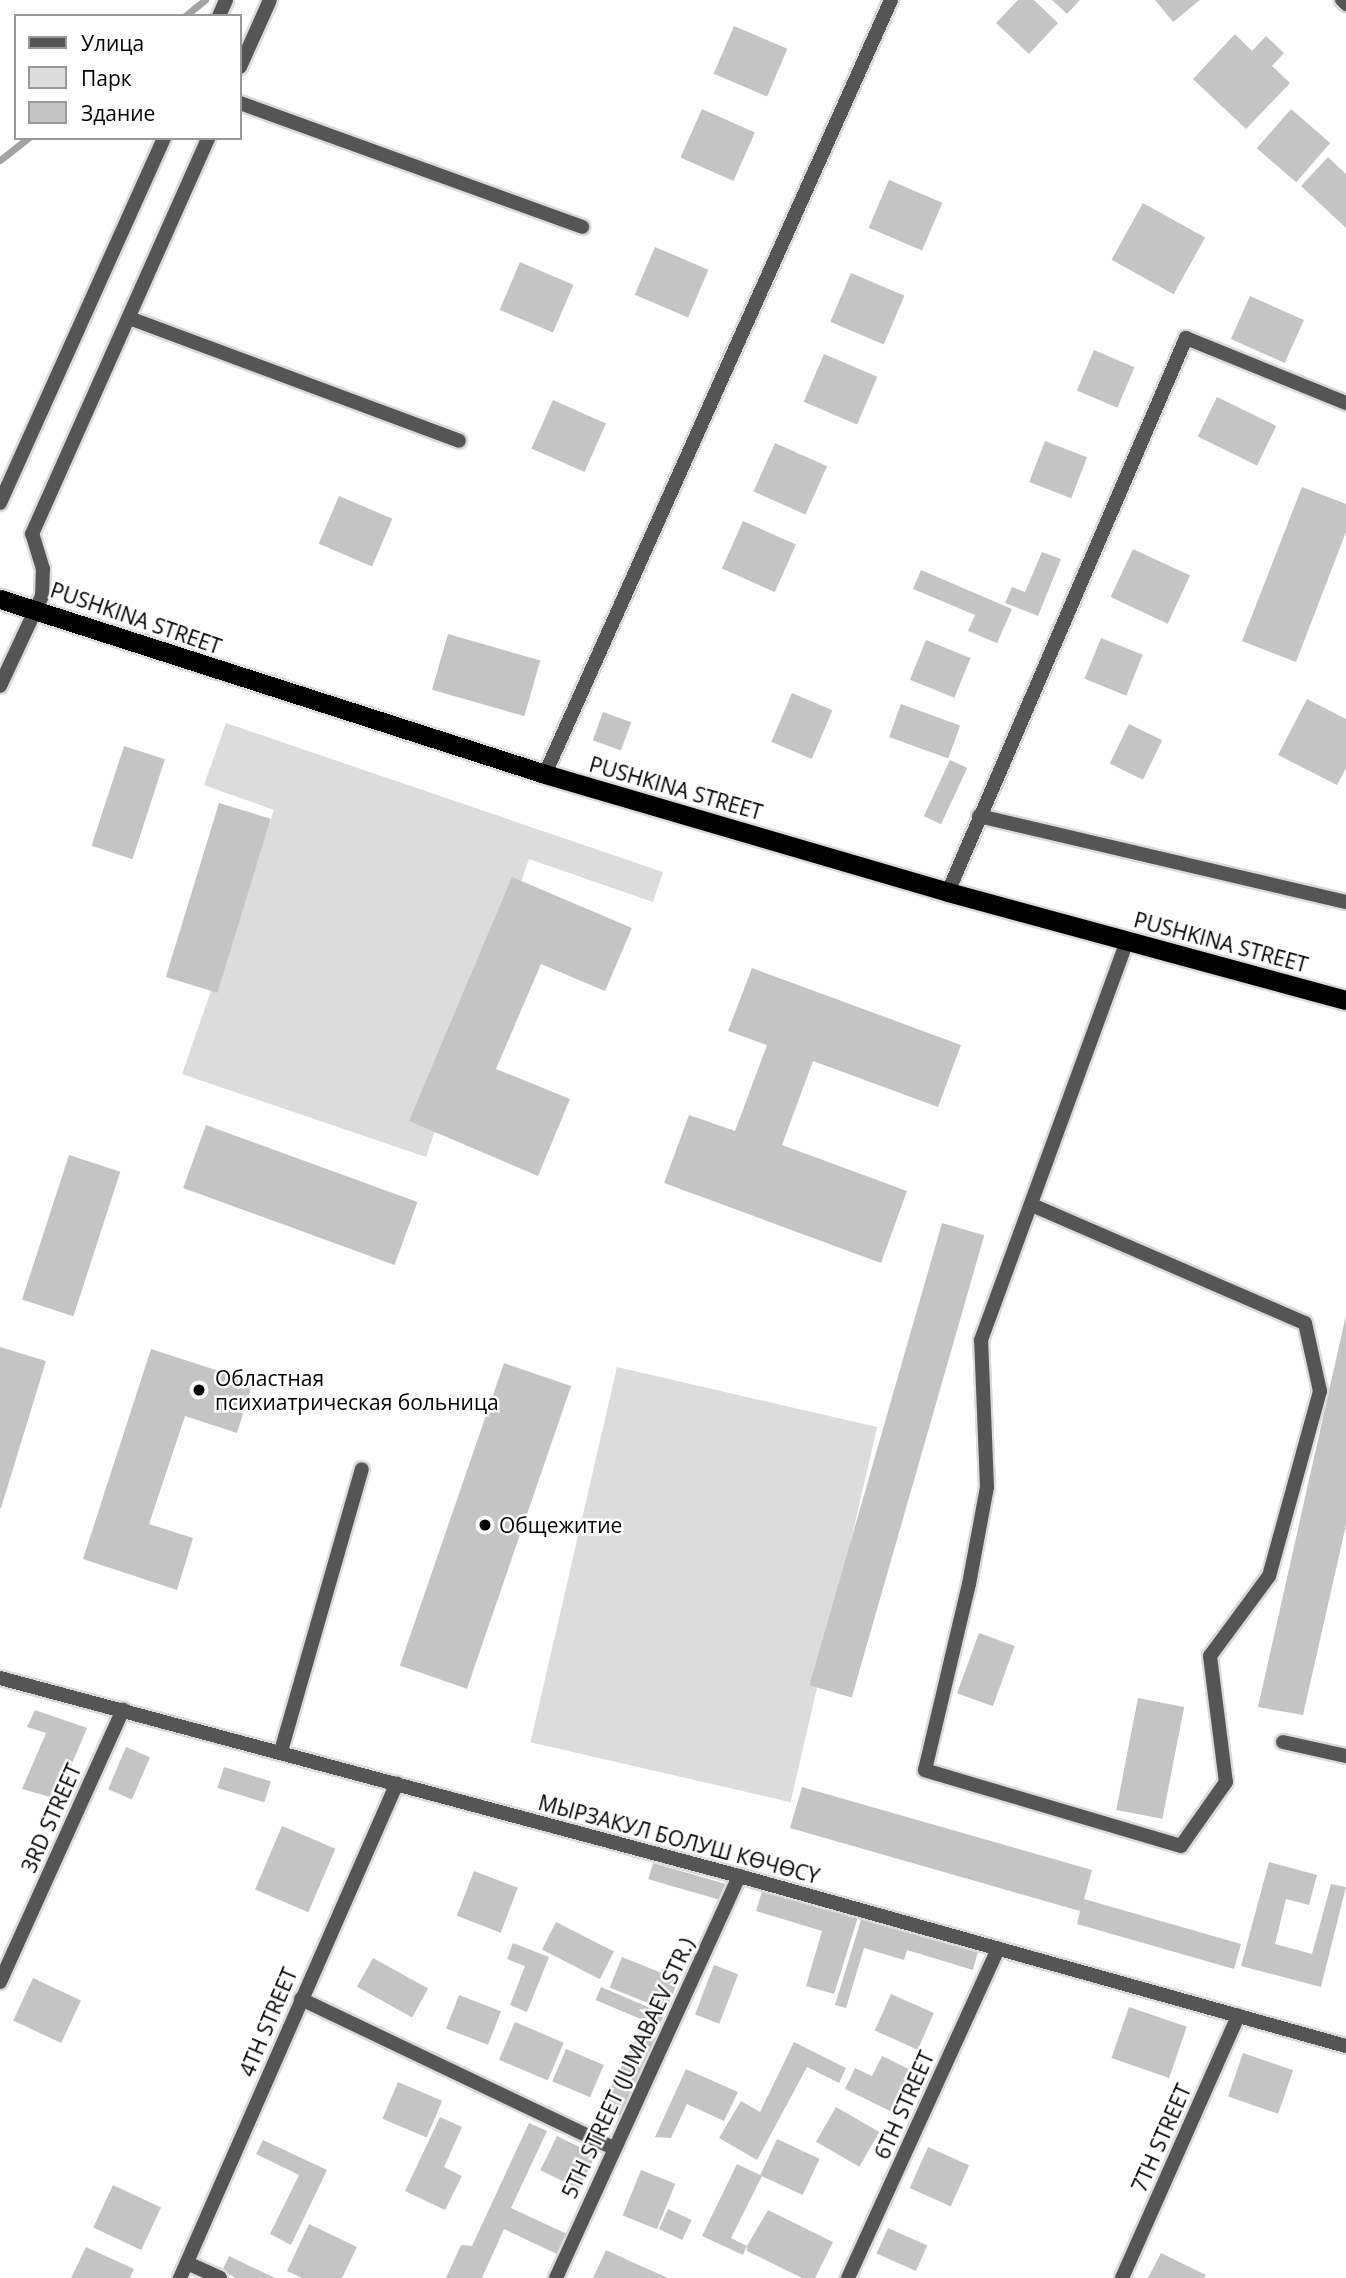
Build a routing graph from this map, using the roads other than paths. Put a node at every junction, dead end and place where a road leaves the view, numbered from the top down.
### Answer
1 (270, 0) edge
2 (891, 0) edge
3 (242, 63) edge
4 (242, 104) edge
5 (163, 140) edge
6 (207, 140) edge
7 (582, 227) dead end
8 (129, 318) junction
9 (1346, 403) edge
10 (458, 441) dead end
11 (0, 503) edge
12 (0, 598) edge
13 (35, 608) junction
14 (0, 686) edge
15 (545, 774) junction
16 (979, 816) junction
17 (948, 892) junction
18 (1346, 902) edge
19 (1127, 940) junction
20 (1346, 1000) edge
21 (1032, 1205) junction
22 (362, 1469) dead end
23 (0, 1678) edge
24 (123, 1709) junction
25 (1283, 1742) dead end
26 (281, 1751) junction
27 (1346, 1756) edge
28 (397, 1783) junction
29 (739, 1876) junction
30 (998, 1949) junction
31 (0, 1982) edge
32 (300, 1999) junction
33 (1238, 2016) junction
34 (1346, 2046) edge
35 (614, 2148) junction
36 (187, 2263) junction
37 (180, 2278) edge
38 (220, 2278) edge
39 (556, 2278) edge
40 (848, 2278) edge
41 (1122, 2278) edge

1 - 3 street
2 - 15 street
4 - 7 street
5 - 11 street
6 - 8 street
8 - 10 street
8 - 13 street
9 - 16 street
12 - 13 highway, PUSHKINA STREET
13 - 14 street
13 - 15 highway, PUSHKINA STREET
15 - 17 highway, PUSHKINA STREET
16 - 17 street
16 - 18 street
17 - 19 highway, PUSHKINA STREET
19 - 20 highway, PUSHKINA STREET
19 - 21 street
21 - 21 street
22 - 26 street
23 - 24 street, МЫРЗАКУЛ БОЛУШ КӨЧӨСҮ
24 - 26 street, МЫРЗАКУЛ БОЛУШ КӨЧӨСҮ
24 - 31 street, 3RD STREET
25 - 27 street
26 - 28 street, МЫРЗАКУЛ БОЛУШ КӨЧӨСҮ
28 - 29 street, МЫРЗАКУЛ БОЛУШ КӨЧӨСҮ
28 - 32 street, 4TH STREET
29 - 30 street, МЫРЗАКУЛ БОЛУШ КӨЧӨСҮ
29 - 35 street, 5TH STREET (JUMABAEV STR.)
30 - 33 street, МЫРЗАКУЛ БОЛУШ КӨЧӨСҮ
30 - 40 street, 6TH STREET
32 - 35 street
32 - 36 street, 4TH STREET
33 - 34 street, МЫРЗАКУЛ БОЛУШ КӨЧӨСҮ
33 - 41 street, 7TH STREET
35 - 39 street, 5TH STREET (JUMABAEV STR.)
36 - 37 street, 4TH STREET
36 - 38 street

